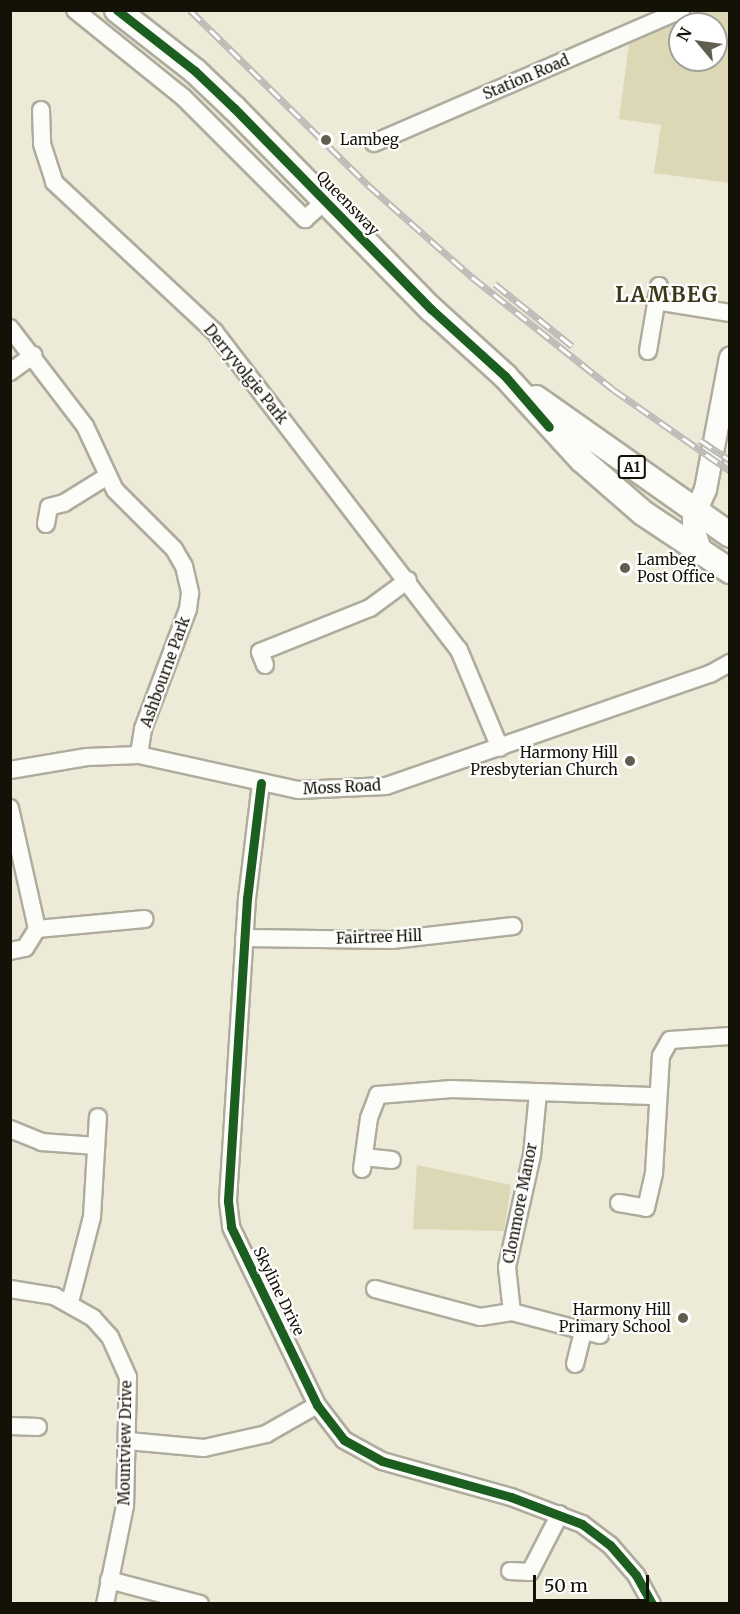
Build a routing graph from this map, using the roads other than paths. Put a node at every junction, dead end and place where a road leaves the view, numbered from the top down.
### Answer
1 (75, 10) edge
2 (108, 10) edge
3 (117, 10) edge
4 (680, 11) edge
5 (97, 26) junction
6 (46, 118) dead end
7 (374, 143) dead end
8 (325, 201) junction
9 (729, 313) edge
10 (10, 328) edge
11 (648, 351) dead end
12 (33, 355) junction
13 (729, 357) edge
14 (10, 372) edge
15 (505, 376) junction
16 (106, 477) junction
17 (694, 514) junction
18 (46, 524) dead end
19 (661, 525) junction
20 (729, 535) edge
21 (701, 552) junction
22 (729, 571) edge
23 (408, 580) junction
24 (729, 663) edge
25 (265, 665) dead end
26 (500, 748) junction
27 (139, 755) junction
28 (10, 770) edge
29 (261, 783) junction
30 (10, 808) edge
31 (145, 919) dead end
32 (513, 926) dead end
33 (37, 929) junction
34 (244, 938) junction
35 (10, 951) edge
36 (729, 1036) edge
37 (538, 1093) junction
38 (657, 1096) junction
39 (98, 1117) dead end
40 (10, 1129) edge
41 (96, 1146) junction
42 (392, 1160) dead end
43 (619, 1203) dead end
44 (10, 1289) edge
45 (375, 1289) dead end
46 (70, 1302) junction
47 (512, 1312) junction
48 (583, 1331) junction
49 (600, 1335) dead end
50 (575, 1364) dead end
51 (317, 1405) junction
52 (10, 1426) edge
53 (38, 1427) dead end
54 (128, 1441) junction
55 (560, 1514) junction
56 (510, 1571) dead end
57 (110, 1580) junction
58 (105, 1604) edge
59 (200, 1604) edge
60 (652, 1604) edge

1 - 5 street, Queensway
2 - 5 street
3 - 8 highway, Queensway / A1
4 - 7 street, Station Road
5 - 8 street, Queensway
6 - 23 street, Derryvolgie Park
8 - 15 highway, Queensway / A1
9 - 11 street
10 - 12 street, Ashbourne Park
12 - 14 street
12 - 16 street, Ashbourne Park
13 - 17 main road
15 - 17 highway, Queensway / A1
15 - 19 highway, Queensway / A1
16 - 18 street
16 - 27 street, Ashbourne Park
17 - 19 main road
17 - 20 highway, Queensway / A1
17 - 21 main road
19 - 21 highway, Queensway / A1
21 - 22 highway, Queensway / A1
23 - 25 street
23 - 26 street, Derryvolgie Park
24 - 26 street, Moss Road
26 - 29 street, Moss Road
27 - 28 street, Moss Road
27 - 29 street, Moss Road
29 - 34 street, Skyline Drive
30 - 33 street
31 - 33 street
32 - 34 street, Fairtree Hill
33 - 35 street
34 - 51 street, Skyline Drive
36 - 38 street
37 - 38 street
37 - 42 street
37 - 47 street, Clonmore Manor
38 - 43 street
39 - 41 street
40 - 41 street
41 - 46 street
44 - 46 street, Mountview Drive
45 - 47 street
46 - 54 street, Mountview Drive
47 - 48 street
48 - 49 street
48 - 50 street
51 - 54 street
51 - 55 street, Skyline Drive
52 - 53 street
54 - 57 street, Mountview Drive
55 - 56 street
55 - 60 street, Skyline Drive
57 - 58 street, Mountview Drive
57 - 59 street

